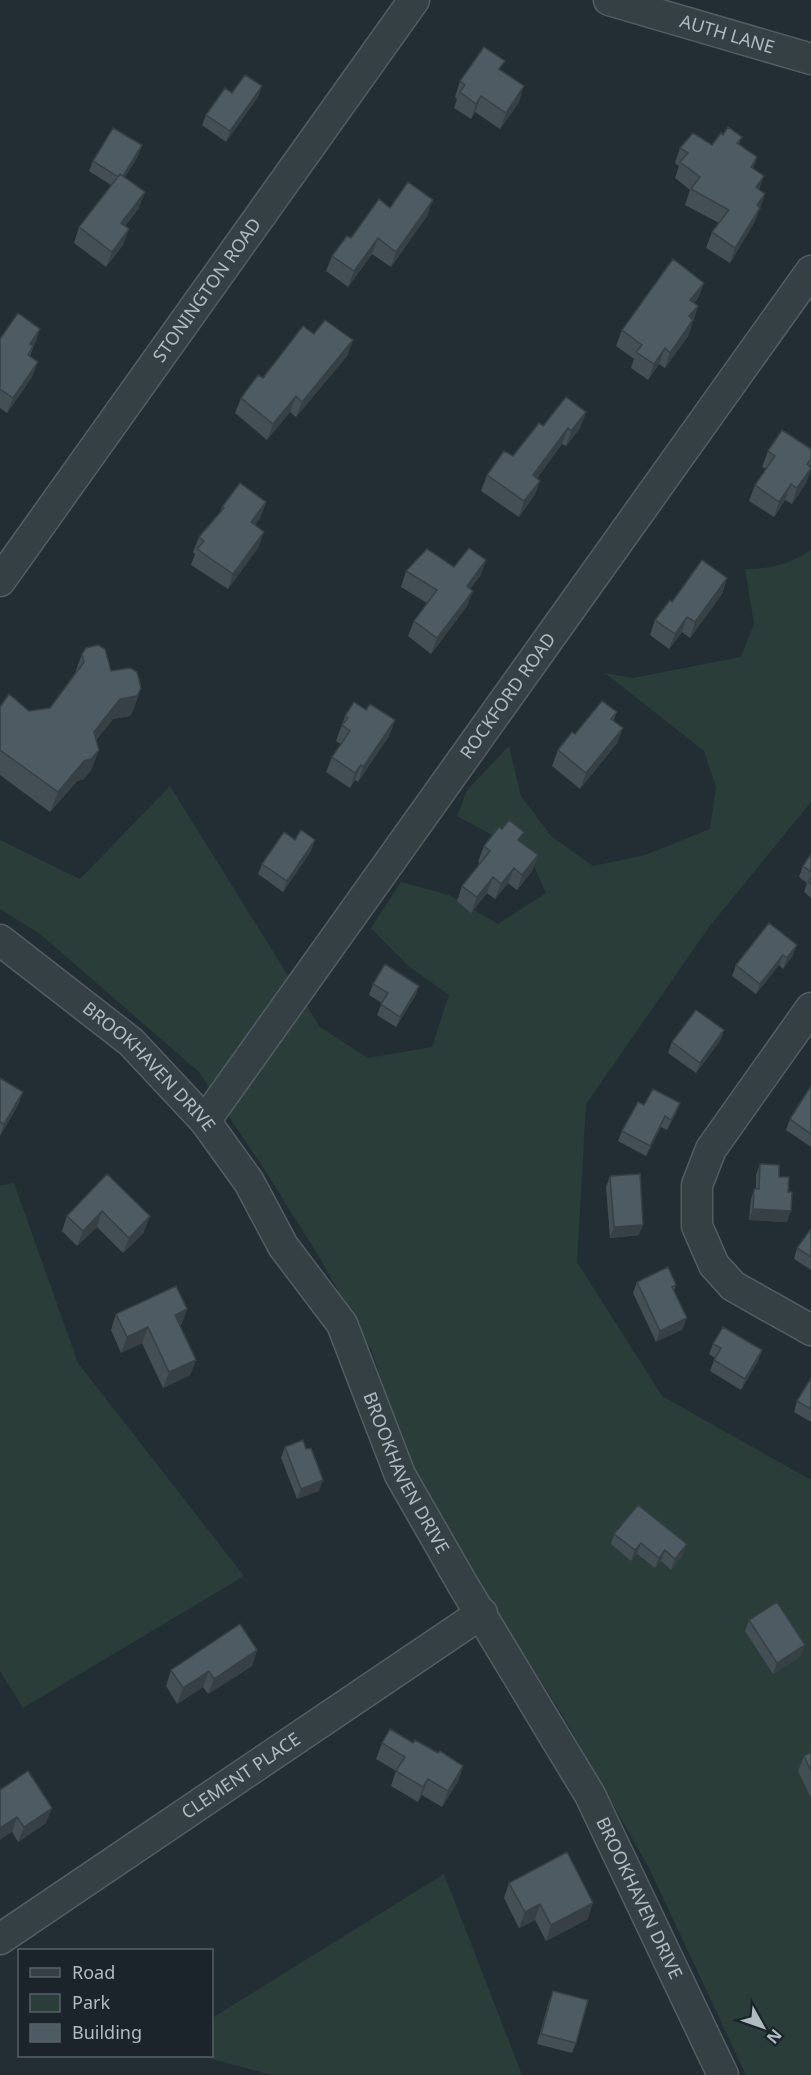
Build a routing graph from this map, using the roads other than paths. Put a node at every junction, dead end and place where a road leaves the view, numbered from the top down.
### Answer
1 (414, 0) edge
2 (609, 0) edge
3 (811, 59) edge
4 (811, 271) edge
5 (0, 581) edge
6 (0, 940) edge
7 (811, 1008) edge
8 (205, 1121) junction
9 (811, 1330) edge
10 (482, 1613) junction
11 (0, 1939) edge
12 (723, 2075) edge

1 - 5 street, STONINGTON ROAD
2 - 3 street, AUTH LANE
4 - 8 street, ROCKFORD ROAD
6 - 8 street, BROOKHAVEN DRIVE
7 - 9 street
8 - 10 street, BROOKHAVEN DRIVE
10 - 11 street, CLEMENT PLACE
10 - 12 street, BROOKHAVEN DRIVE

